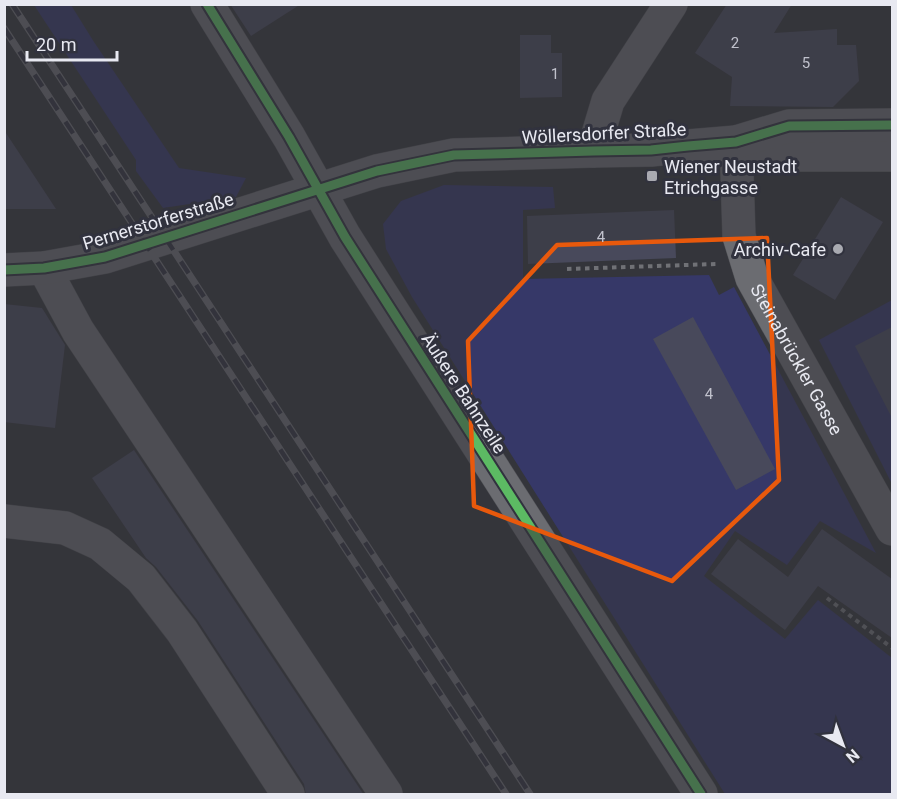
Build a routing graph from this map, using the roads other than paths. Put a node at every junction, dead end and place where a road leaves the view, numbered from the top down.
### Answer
1 (207, 4) edge
2 (671, 4) edge
3 (892, 125) edge
4 (736, 142) junction
5 (593, 151) junction
6 (892, 155) edge
7 (318, 189) junction
8 (44, 268) junction
9 (4, 270) edge
10 (4, 521) edge
11 (892, 529) edge
12 (288, 795) edge
13 (386, 795) edge
14 (701, 795) edge

1 - 7 street, Äußere Bahnzeile
2 - 5 street
3 - 4 street, Wöllersdorfer Straße
4 - 5 street, Wöllersdorfer Straße
4 - 6 street, Wöllersdorfer Straße
4 - 11 street, Steinabrückler Gasse
5 - 7 street, Wöllersdorfer Straße
7 - 8 street, Pernerstorferstraße
7 - 14 street, Äußere Bahnzeile
8 - 9 street, Pernerstorferstraße
8 - 13 street
10 - 12 street

